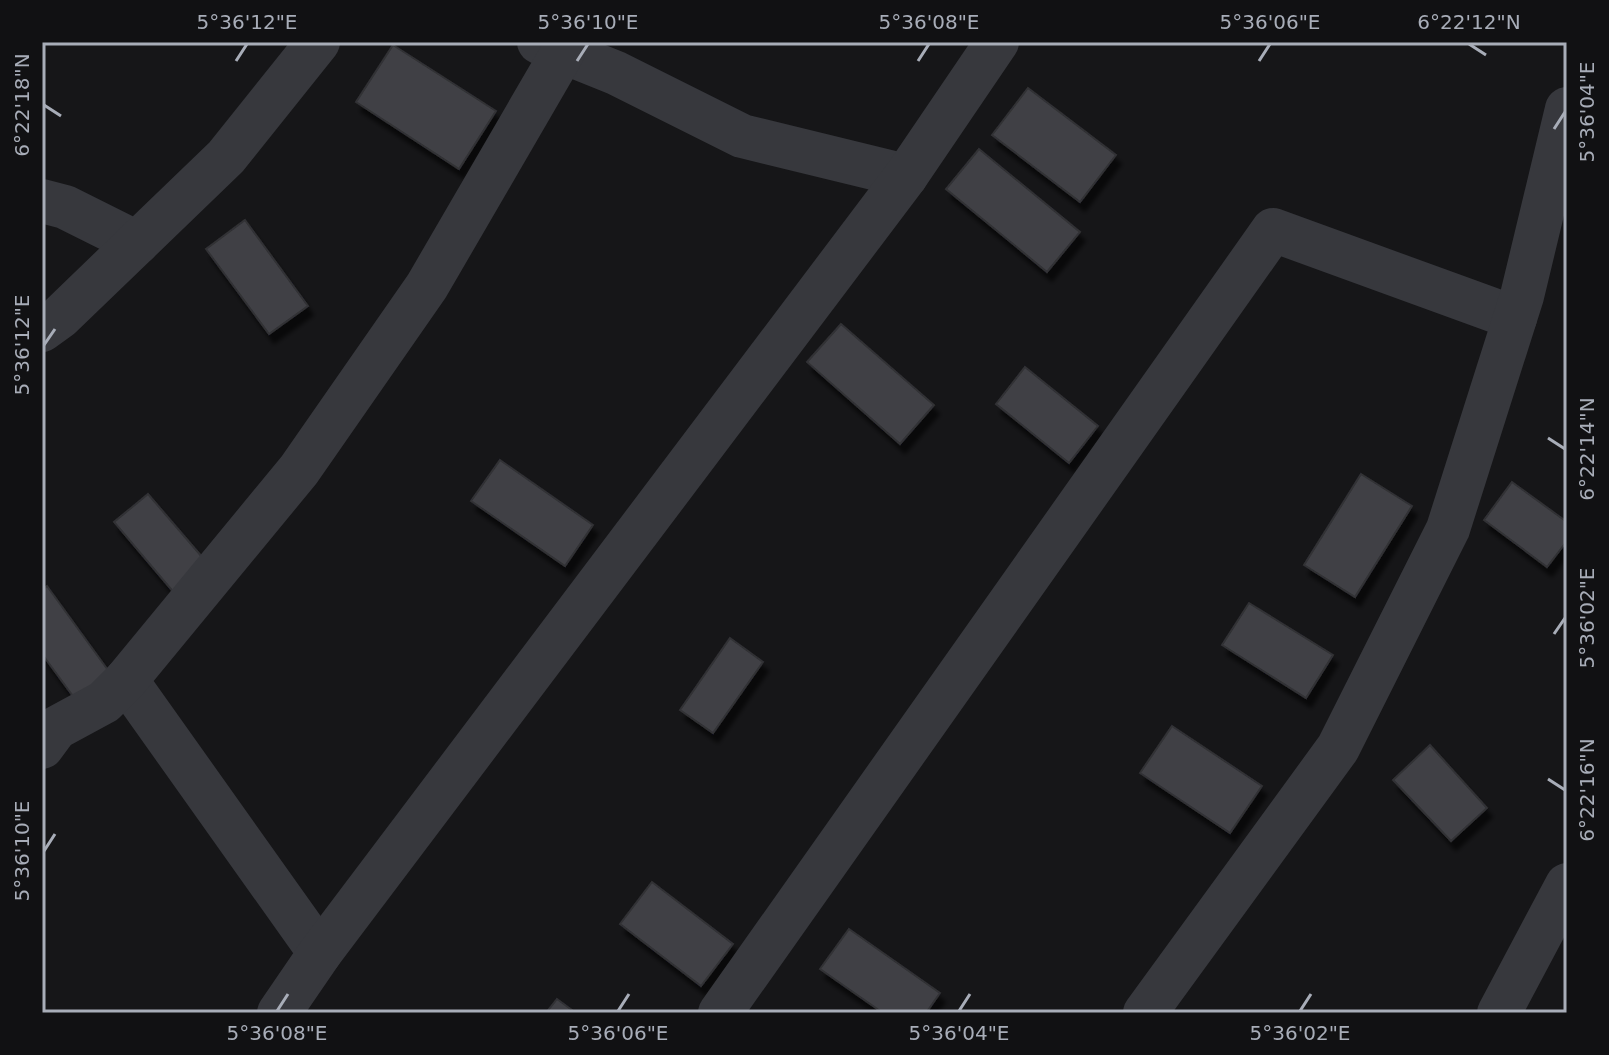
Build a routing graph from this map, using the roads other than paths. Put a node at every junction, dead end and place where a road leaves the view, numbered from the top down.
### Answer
1 (318, 42) edge
2 (997, 42) edge
3 (551, 47) edge
4 (1567, 109) edge
5 (906, 176) junction
6 (42, 201) edge
7 (137, 243) junction
8 (1515, 318) junction
9 (42, 330) edge
10 (126, 680) junction
11 (42, 747) edge
12 (1567, 885) edge
13 (320, 953) junction
14 (279, 1013) edge
15 (720, 1013) edge
16 (1145, 1013) edge
17 (1499, 1013) edge

1 - 7 street
2 - 5 street
3 - 5 street
3 - 10 street
4 - 8 street
5 - 13 street
6 - 7 street
7 - 9 street
8 - 15 street
8 - 16 street
10 - 11 street
10 - 13 street
12 - 17 street
13 - 14 street

